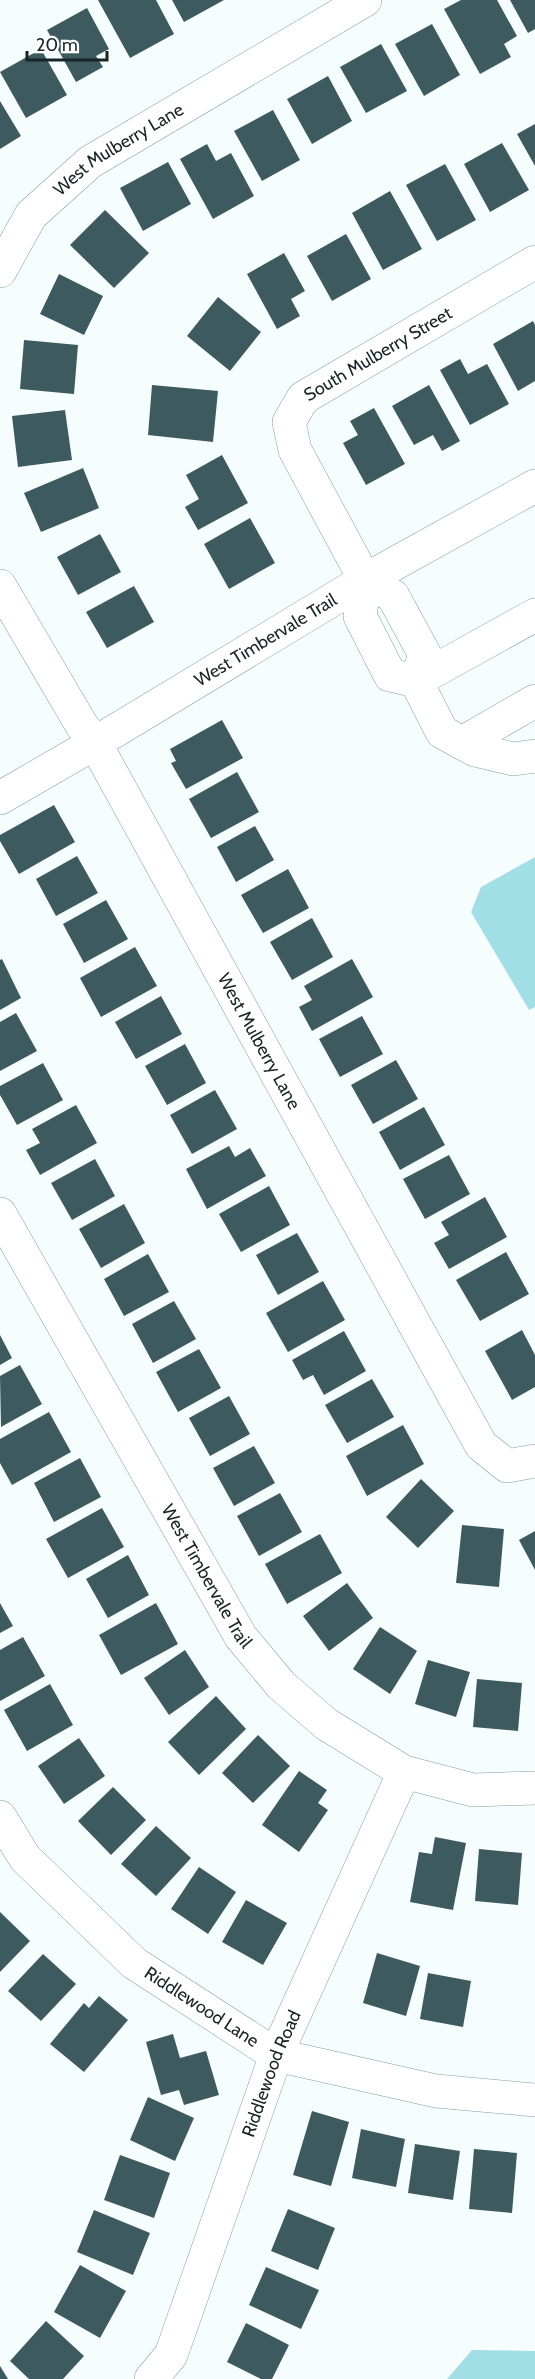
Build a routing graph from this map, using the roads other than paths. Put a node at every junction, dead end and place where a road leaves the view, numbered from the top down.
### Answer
1 (365, 0) edge
2 (535, 262) edge
3 (0, 270) edge
4 (535, 486) edge
5 (365, 580) junction
6 (0, 586) edge
7 (535, 615) edge
8 (416, 681) junction
9 (535, 701) edge
10 (96, 743) junction
11 (462, 743) junction
12 (535, 756) edge
13 (0, 798) edge
14 (0, 1214) edge
15 (11, 1261) edge
16 (535, 1461) edge
17 (404, 1772) junction
18 (535, 1788) edge
19 (0, 1816) edge
20 (276, 2055) junction
21 (535, 2100) edge
22 (151, 2379) edge

1 - 3 street, West Mulberry Lane
2 - 5 street, South Mulberry Street
4 - 5 street, West Timbervale Trail
5 - 8 street
5 - 10 street, West Timbervale Trail
6 - 10 street, West Mulberry Lane
7 - 8 street
8 - 11 street
9 - 11 street
10 - 13 street, West Timbervale Trail
10 - 16 street, West Mulberry Lane
11 - 12 street
14 - 15 street, West Timbervale Trail
15 - 17 street, West Timbervale Trail
17 - 18 street, West Timbervale Trail
17 - 20 street, Riddlewood Road
19 - 20 street, Riddlewood Lane
20 - 21 street, Riddlewood Lane
20 - 22 street, Riddlewood Road

